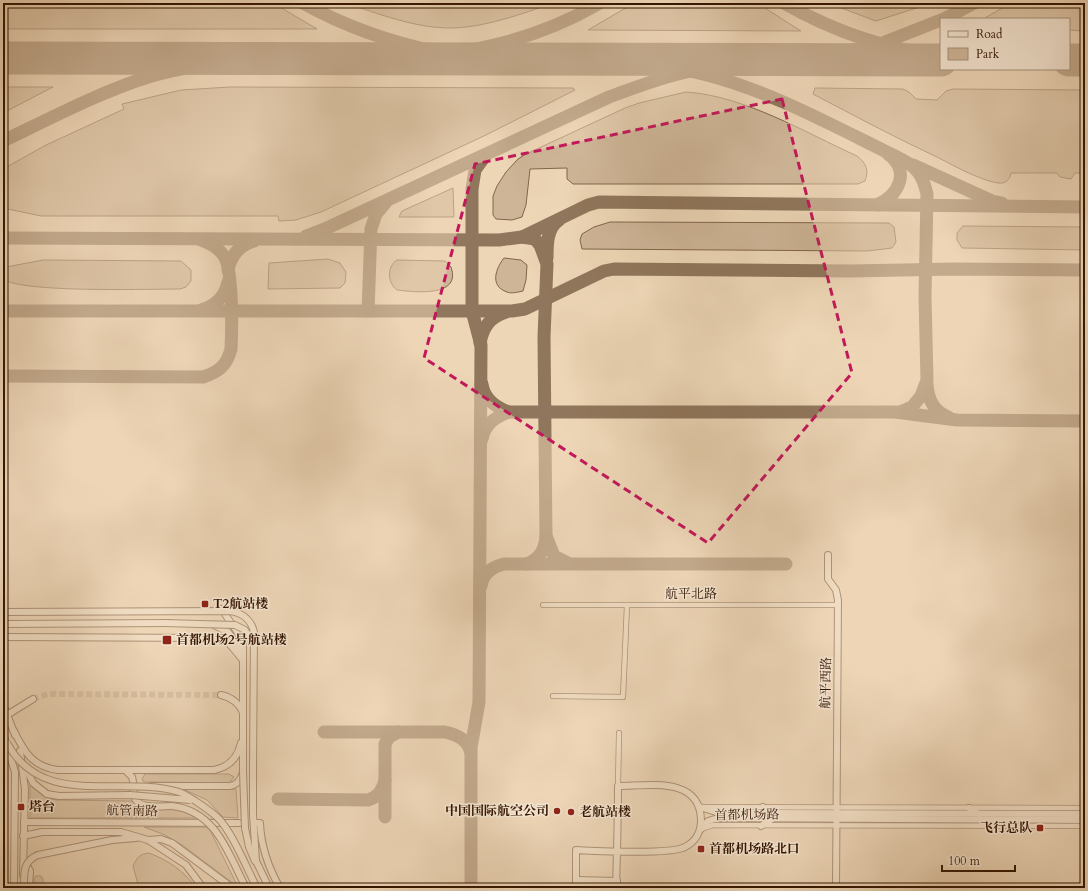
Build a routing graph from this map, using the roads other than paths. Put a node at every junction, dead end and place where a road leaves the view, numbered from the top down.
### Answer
1 (828, 555) dead end
2 (543, 605) dead end
3 (627, 605) junction
4 (838, 605) junction
5 (3, 611) edge
6 (3, 624) edge
7 (3, 637) edge
8 (254, 646) junction
9 (244, 662) junction
10 (221, 695) tunnel mouth
11 (554, 696) dead end
12 (33, 699) tunnel mouth
13 (3, 704) edge
14 (7, 715) junction
15 (244, 717) junction
16 (244, 730) junction
17 (14, 731) junction
18 (3, 733) edge
19 (619, 733) dead end
20 (7, 743) junction
21 (20, 751) junction
22 (122, 769) junction
23 (146, 770) junction
24 (243, 772) junction
25 (134, 781) junction
26 (147, 786) junction
27 (618, 786) junction
28 (191, 800) junction
29 (700, 807) junction
30 (762, 807) junction
31 (902, 808) junction
32 (969, 808) junction
33 (1085, 808) edge
34 (1085, 814) edge
35 (772, 816) junction
36 (836, 817) junction
37 (894, 817) junction
38 (979, 817) junction
39 (1085, 820) edge
40 (24, 822) junction
41 (239, 823) dead end
42 (258, 823) dead end
43 (761, 826) junction
44 (902, 826) junction
45 (970, 826) junction
46 (1085, 826) edge
47 (701, 829) junction
48 (23, 836) junction
49 (136, 838) junction
50 (148, 840) junction
51 (617, 851) junction
52 (22, 855) junction
53 (257, 864) junction
54 (576, 880) junction
55 (617, 880) junction
56 (227, 884) dead end
57 (14, 887) edge
58 (25, 888) edge
59 (203, 888) edge
60 (246, 888) edge
61 (257, 888) edge
62 (269, 888) edge
63 (280, 888) edge
64 (576, 888) edge
65 (616, 888) edge
66 (836, 888) edge

1 - 4 street, 航平西路
2 - 3 street, 航平北路
3 - 4 street, 航平北路
3 - 11 street
4 - 36 street, 航平西路
5 - 8 street, bridge
5 - 9 street
6 - 8 street, bridge
6 - 9 street
7 - 9 street
8 - 53 street, bridge
9 - 15 street
10 - 15 street
12 - 14 street
13 - 14 street
14 - 17 street
15 - 16 street
16 - 23 street
16 - 24 street
17 - 21 street
17 - 22 street
18 - 20 street
19 - 27 street
20 - 26 street, bridge
20 - 57 street
21 - 28 street, bridge
21 - 40 street
22 - 23 street
22 - 25 street
23 - 25 street
24 - 26 street, bridge
24 - 53 street, bridge
25 - 60 street, bridge
26 - 28 street, bridge
27 - 29 street
27 - 51 street
28 - 61 street, bridge
29 - 30 street, 首都机场路
29 - 35 street, 首都机场路
29 - 47 street
30 - 35 street
30 - 36 street, 首都机场路
31 - 32 street, 首都机场路
31 - 36 street, 首都机场路
31 - 37 street
32 - 33 street, 首都机场路
32 - 38 street
34 - 38 street, 首都机场路
35 - 36 street, 首都机场路
35 - 43 street
35 - 47 street, 首都机场路
36 - 37 street, 首都机场路
36 - 43 street, 首都机场路
36 - 44 street, 首都机场路
36 - 66 street, 航平西路
37 - 38 street, 首都机场路
37 - 44 street
38 - 39 street, 首都机场路
38 - 45 street
40 - 41 street, 航管南路
40 - 48 street
42 - 63 street
43 - 47 street, 首都机场路
44 - 45 street, 首都机场路
45 - 46 street, 首都机场路
47 - 51 street
48 - 49 street
48 - 52 street
49 - 50 street
49 - 58 street, bridge
50 - 56 street
50 - 59 street
51 - 54 street
51 - 55 street
52 - 57 street
52 - 58 street
53 - 62 street
54 - 55 street
54 - 64 street
55 - 65 street

